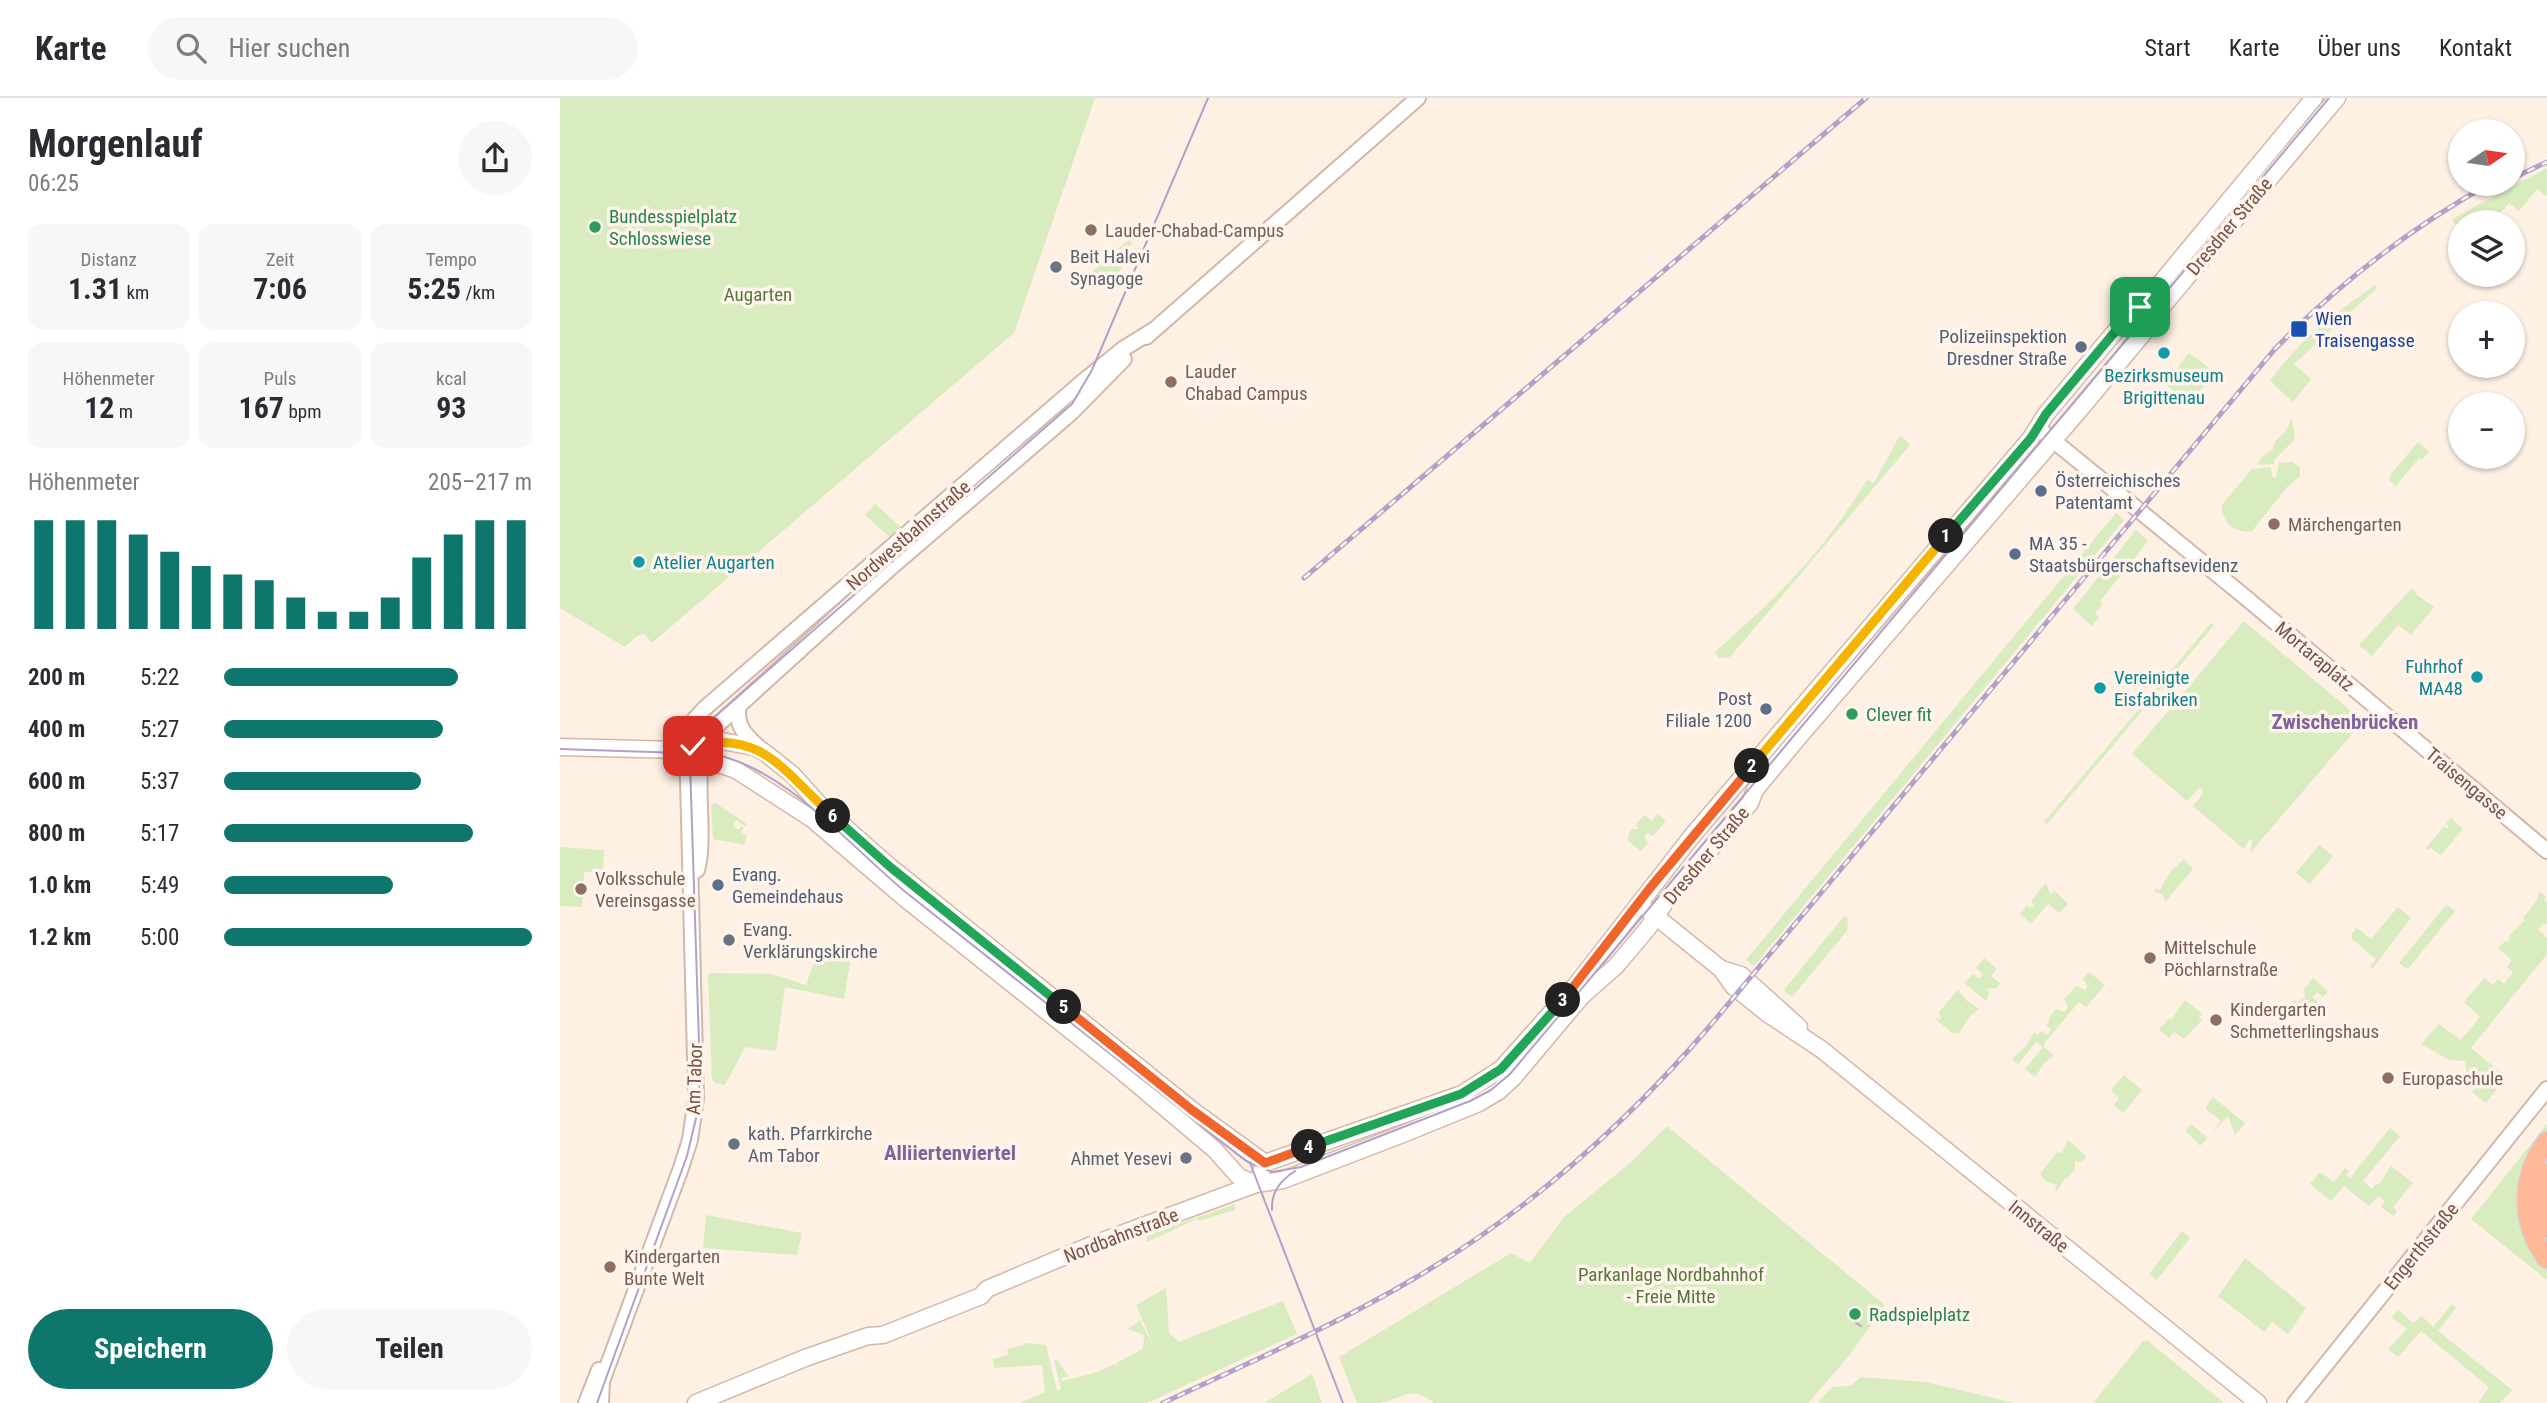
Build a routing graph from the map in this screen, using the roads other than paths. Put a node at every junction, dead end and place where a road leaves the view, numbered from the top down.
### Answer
1 (1418, 98) edge
2 (2314, 98) edge
3 (2337, 98) edge
4 (1152, 331) junction
5 (2038, 428) junction
6 (2054, 440) junction
7 (739, 706) junction
8 (2386, 715) joint
9 (704, 744) junction
10 (560, 747) edge
11 (678, 750) junction
12 (764, 752) junction
13 (702, 761) junction
14 (2547, 851) edge
15 (692, 886) junction
16 (1640, 902) junction
17 (1656, 918) junction
18 (1494, 1084) junction
19 (2547, 1089) edge
20 (2547, 1141) edge
21 (1265, 1163) junction
22 (2547, 1172) edge
23 (1256, 1184) junction
24 (2547, 1228) edge
25 (2547, 1259) edge
26 (645, 1263) junction
27 (586, 1403) edge
28 (601, 1403) edge
29 (696, 1403) edge
30 (2258, 1403) edge
31 (2295, 1403) edge

1 - 4 street, Nordwestbahnstraße
2 - 5 main road, Dresdner Straße
3 - 6 main road, Dresdner Straße
4 - 7 street, Nordwestbahnstraße
4 - 11 street, Nordwestbahnstraße
5 - 6 street
5 - 16 main road, Dresdner Straße
6 - 8 street, Mortaraplatz
6 - 17 main road, Dresdner Straße
7 - 9 street, Nordwestbahnstraße
7 - 12 street
8 - 14 street, Traisengasse
9 - 11 main road
9 - 12 main road
9 - 13 street
10 - 11 main road
11 - 13 main road
11 - 15 street, Am Tabor
12 - 21 main road
13 - 15 street, Am Tabor
13 - 23 main road
15 - 26 street, Am Tabor
16 - 17 main road, Innstraße
16 - 18 main road, Dresdner Straße
17 - 18 main road, Dresdner Straße
17 - 30 main road, Innstraße
18 - 21 main road
18 - 23 main road, Nordbahnstraße
19 - 31 street, Engerthstraße
20 - 25 highway
21 - 23 main road
22 - 24 highway
23 - 29 main road, Nordbahnstraße
26 - 27 street, Am Tabor
26 - 28 street, Am Tabor

